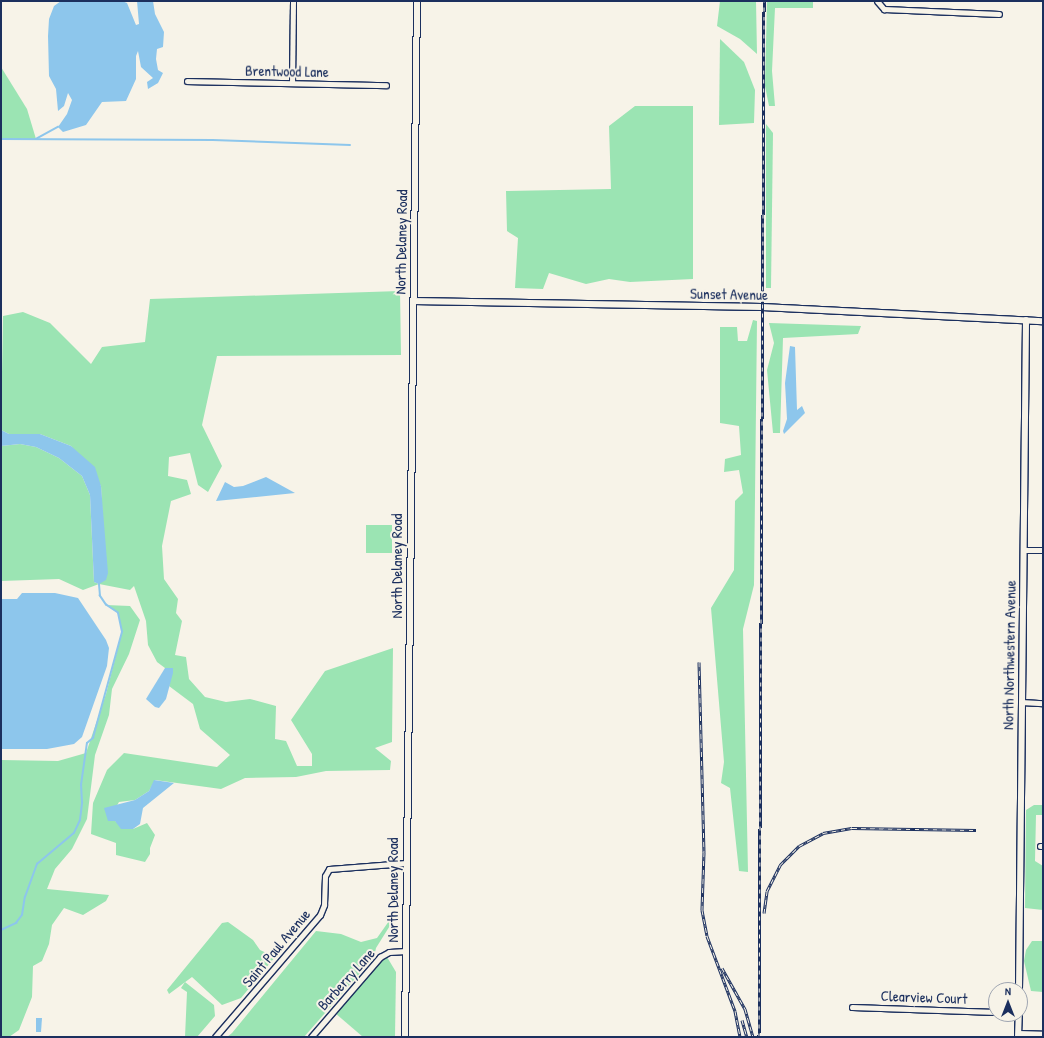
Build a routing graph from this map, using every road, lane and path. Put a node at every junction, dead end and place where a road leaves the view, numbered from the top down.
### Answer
1 (293, 1) edge
2 (417, 1) edge
3 (878, 2) edge
4 (999, 14) dead end
5 (187, 81) dead end
6 (292, 83) junction
7 (386, 85) dead end
8 (413, 302) junction
9 (1026, 320) junction
10 (1043, 321) edge
11 (1023, 550) junction
12 (1043, 550) edge
13 (1021, 702) junction
14 (1043, 703) edge
15 (406, 863) junction
16 (406, 951) junction
17 (1019, 982) edge
18 (852, 1006) dead end
19 (988, 1012) edge
20 (1019, 1022) edge
21 (1043, 1034) edge
22 (1018, 1035) edge
23 (215, 1037) edge
24 (311, 1037) edge
25 (405, 1037) edge

1 - 6 street
2 - 8 street, North Delaney Road
3 - 4 street
5 - 6 street, Brentwood Lane
6 - 7 street, Brentwood Lane
8 - 9 street, Sunset Avenue
8 - 15 street, North Delaney Road
9 - 10 street, Sunset Avenue
9 - 11 street, North Northwestern Avenue
11 - 12 street
11 - 13 street, North Northwestern Avenue
13 - 14 street
13 - 17 street, North Northwestern Avenue
15 - 16 street, North Delaney Road
15 - 23 street, Saint Paul Avenue
16 - 24 street, Barberry Lane
16 - 25 street, North Delaney Road
18 - 19 street, Clearview Court
20 - 22 street
21 - 22 street

